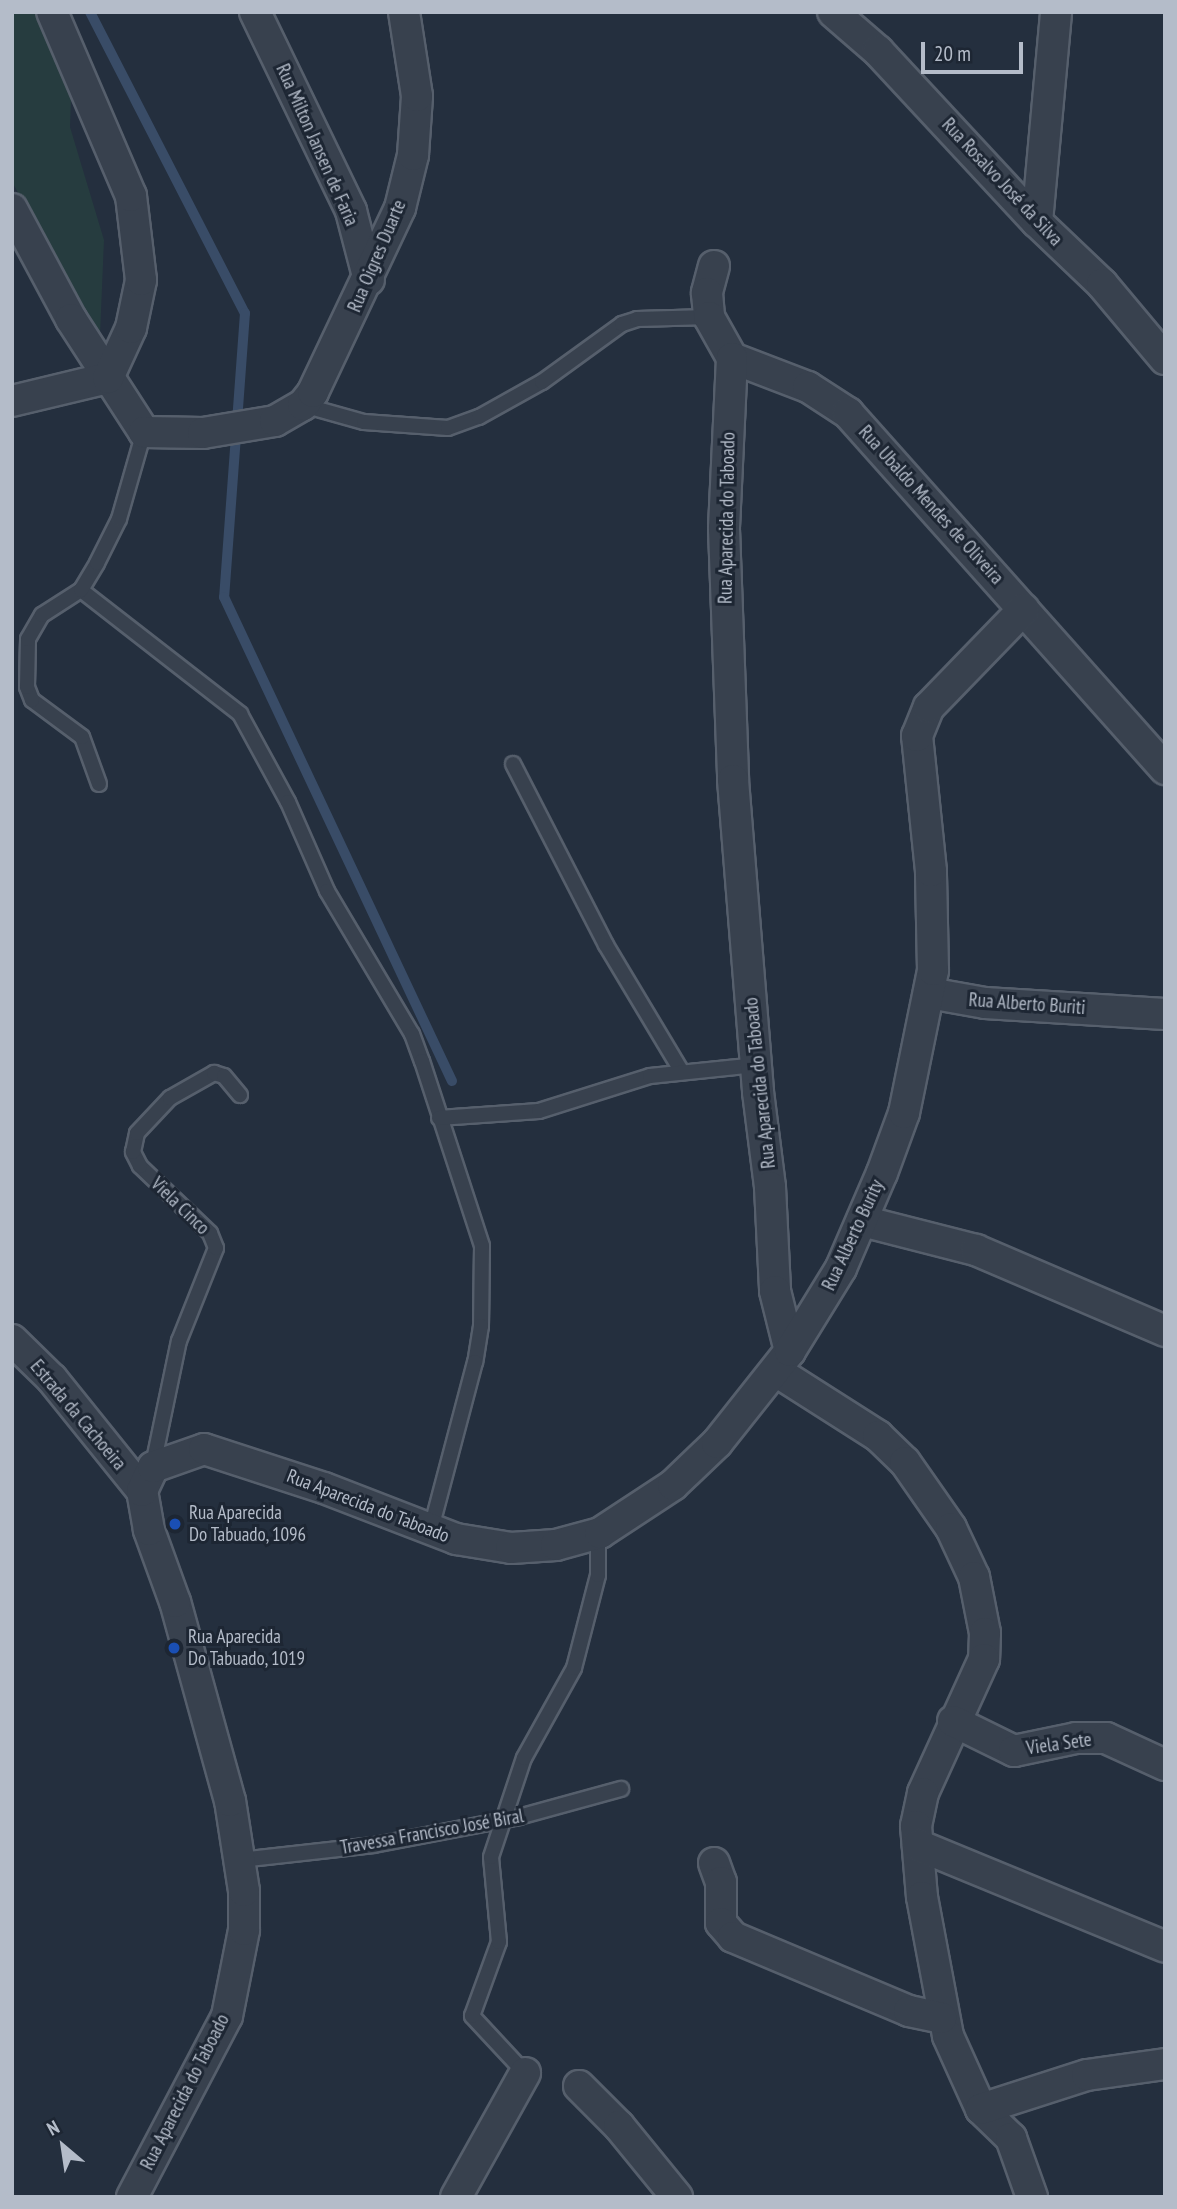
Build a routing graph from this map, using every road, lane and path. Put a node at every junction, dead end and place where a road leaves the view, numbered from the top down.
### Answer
1 (52, 12) edge
2 (255, 12) edge
3 (404, 12) edge
4 (833, 12) edge
5 (1056, 12) edge
6 (12, 209) edge
7 (1037, 222) junction
8 (714, 266) dead end
9 (369, 280) junction
10 (709, 317) junction
11 (732, 358) junction
12 (1165, 359) edge
13 (108, 378) junction
14 (12, 401) edge
15 (303, 405) junction
16 (144, 432) junction
17 (81, 590) junction
18 (1024, 609) junction
19 (513, 764) dead end
20 (1165, 769) edge
21 (99, 784) dead end
22 (929, 993) junction
23 (1165, 1014) edge
24 (757, 1065) junction
25 (682, 1072) junction
26 (240, 1095) dead end
27 (439, 1118) junction
28 (862, 1221) junction
29 (1165, 1331) edge
30 (12, 1339) edge
31 (783, 1361) junction
32 (147, 1479) junction
33 (431, 1529) junction
34 (598, 1533) junction
35 (953, 1721) junction
36 (1165, 1765) edge
37 (621, 1789) dead end
38 (503, 1819) junction
39 (918, 1845) junction
40 (240, 1860) junction
41 (714, 1863) dead end
42 (1165, 1947) edge
43 (941, 2018) junction
44 (1165, 2064) edge
45 (525, 2073) joint
46 (579, 2086) dead end
47 (981, 2109) junction
48 (132, 2197) edge
49 (456, 2197) edge
50 (677, 2197) edge
51 (1032, 2197) edge

1 - 13 street
2 - 9 street, Rua Milton Jansen de Faria
3 - 9 street, Rua Oigres Duarte
4 - 7 street, Rua Rosalvo José da Silva
5 - 7 street
6 - 13 street
7 - 12 street, Rua Rosalvo José da Silva
8 - 10 street
9 - 15 street, Rua Oigres Duarte
10 - 11 street
10 - 15 lane
11 - 18 street, Rua Ubaldo Mendes de Oliveira
11 - 24 street, Rua Aparecida do Taboado
13 - 14 street
13 - 16 street
15 - 16 street
16 - 17 lane
17 - 21 lane
17 - 27 lane
18 - 20 street, Rua Ubaldo Mendes de Oliveira
18 - 22 street
19 - 25 lane
22 - 23 street, Rua Alberto Buriti
22 - 28 street, Rua Alberto Burity
24 - 25 lane
24 - 31 street, Rua Aparecida do Taboado
25 - 27 lane
26 - 32 lane, Viela Cinco
27 - 33 lane
28 - 29 street
28 - 31 street, Rua Alberto Burity
30 - 32 street, Estrada da Cachoeira
31 - 34 street, Rua Aparecida do Taboado
31 - 35 street
32 - 33 street, Rua Aparecida do Taboado
32 - 40 street, Rua Aparecida do Taboado
33 - 34 street, Rua Aparecida do Taboado
34 - 38 lane
35 - 36 street, Viela Sete
35 - 39 street
37 - 38 lane, Travessa Francisco José Biral
38 - 40 lane, Travessa Francisco José Biral
38 - 45 lane
39 - 42 street
39 - 43 street
40 - 48 street, Rua Aparecida do Taboado
41 - 43 street
43 - 47 street
44 - 47 street
45 - 49 street
46 - 50 street
47 - 51 street

